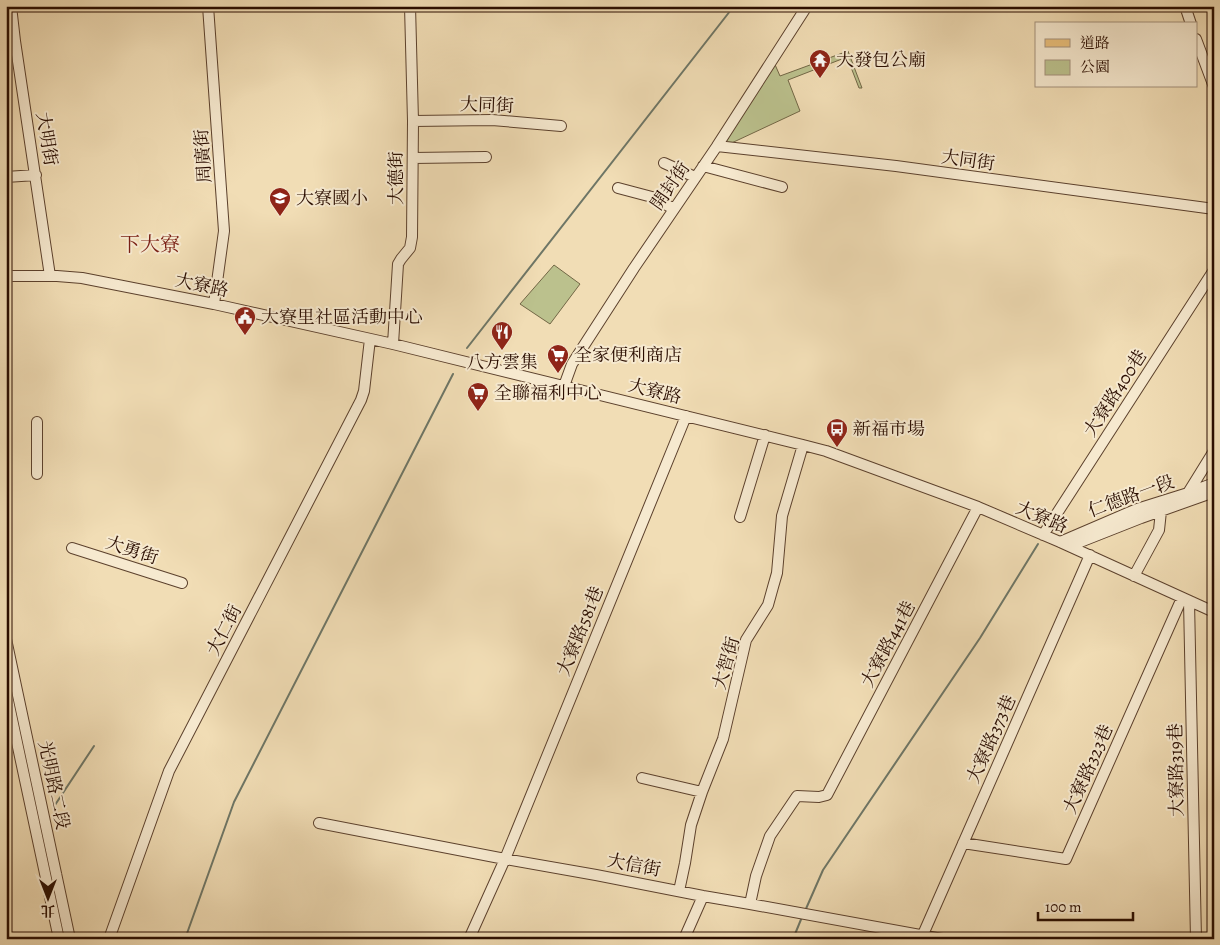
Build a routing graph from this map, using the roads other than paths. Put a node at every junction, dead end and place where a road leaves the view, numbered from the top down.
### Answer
1 (208, 6) edge
2 (410, 6) edge
3 (807, 6) edge
4 (1185, 6) edge
5 (8, 7) edge
6 (1190, 21) edge
7 (1198, 44) edge
8 (1214, 87) edge
9 (413, 121) junction
10 (561, 126) dead end
11 (717, 146) junction
12 (486, 157) dead end
13 (413, 158) junction
14 (664, 163) dead end
15 (704, 166) junction
16 (36, 175) junction
17 (6, 177) edge
18 (695, 178) junction
19 (782, 187) dead end
20 (618, 188) dead end
21 (674, 209) junction
22 (1214, 209) edge
23 (1214, 270) edge
24 (6, 276) edge
25 (50, 276) junction
26 (214, 304) junction
27 (370, 339) junction
28 (393, 344) junction
29 (564, 386) junction
30 (686, 416) junction
31 (37, 422) dead end
32 (765, 435) junction
33 (803, 445) junction
34 (1214, 451) edge
35 (37, 474) dead end
36 (1214, 483) edge
37 (1214, 492) edge
38 (1188, 493) junction
39 (978, 507) junction
40 (1161, 511) junction
41 (740, 516) dead end
42 (1043, 534) junction
43 (1060, 542) junction
44 (1070, 546) junction
45 (72, 548) dead end
46 (1090, 556) junction
47 (1134, 576) junction
48 (182, 583) dead end
49 (1186, 599) junction
50 (1214, 612) edge
51 (6, 639) edge
52 (6, 691) edge
53 (642, 778) dead end
54 (702, 792) junction
55 (319, 823) dead end
56 (963, 844) junction
57 (505, 859) junction
58 (679, 891) junction
59 (703, 896) junction
60 (750, 904) junction
61 (922, 937) edge
62 (60, 939) edge
63 (70, 939) edge
64 (109, 939) edge
65 (469, 939) edge
66 (684, 939) edge
67 (942, 939) edge
68 (1196, 939) edge

1 - 26 street, 周廣街
2 - 9 street, 大德街
3 - 11 street, 開封街
4 - 6 street
5 - 16 street, 大明街
7 - 8 street
9 - 10 street, 大同街
9 - 13 street, 大德街
11 - 15 street, 開封街
11 - 22 street, 大同街
12 - 13 street
13 - 28 street, 大德街
14 - 18 street
15 - 18 street, 開封街
15 - 19 street
16 - 17 street
16 - 25 street, 大明街
18 - 21 street, 開封街
20 - 21 street
21 - 29 street, 開封街
23 - 42 street, 大寮路400巷
24 - 25 street, 大寮路
25 - 26 street, 大寮路
26 - 27 street, 大寮路
27 - 28 street, 大寮路
27 - 64 street, 大仁街
28 - 29 street, 大寮路
29 - 30 street, 大寮路
30 - 32 street, 大寮路
30 - 57 street, 大寮路581巷
31 - 35 street
32 - 33 street, 大寮路
32 - 41 street
33 - 39 street, 大寮路
33 - 54 street, 大智街
34 - 38 street
36 - 38 street, 仁德路一段
37 - 40 street, 仁德路一段
38 - 43 street, 仁德路一段
39 - 42 street, 大寮路
39 - 60 street, 大寮路441巷
40 - 44 street, 仁德路一段
40 - 47 street
42 - 43 street, 大寮路
43 - 44 street, 大寮路
44 - 46 street, 大寮路
45 - 48 street, 大勇街
46 - 47 street, 大寮路
46 - 56 street, 大寮路373巷
47 - 49 street, 大寮路
49 - 50 street, 大寮路
49 - 56 street, 大寮路323巷
49 - 68 street, 大寮路319巷
51 - 63 street, 光明路二段
52 - 62 street, 光明路二段
53 - 54 street
54 - 58 street, 大智街
55 - 57 street, 大信街
56 - 61 street, 大寮路373巷
57 - 58 street, 大信街
57 - 65 street, 大寮路581巷
58 - 59 street, 大信街
59 - 60 street, 大信街
59 - 66 street
60 - 61 street, 大信街
61 - 67 street, 大信街

